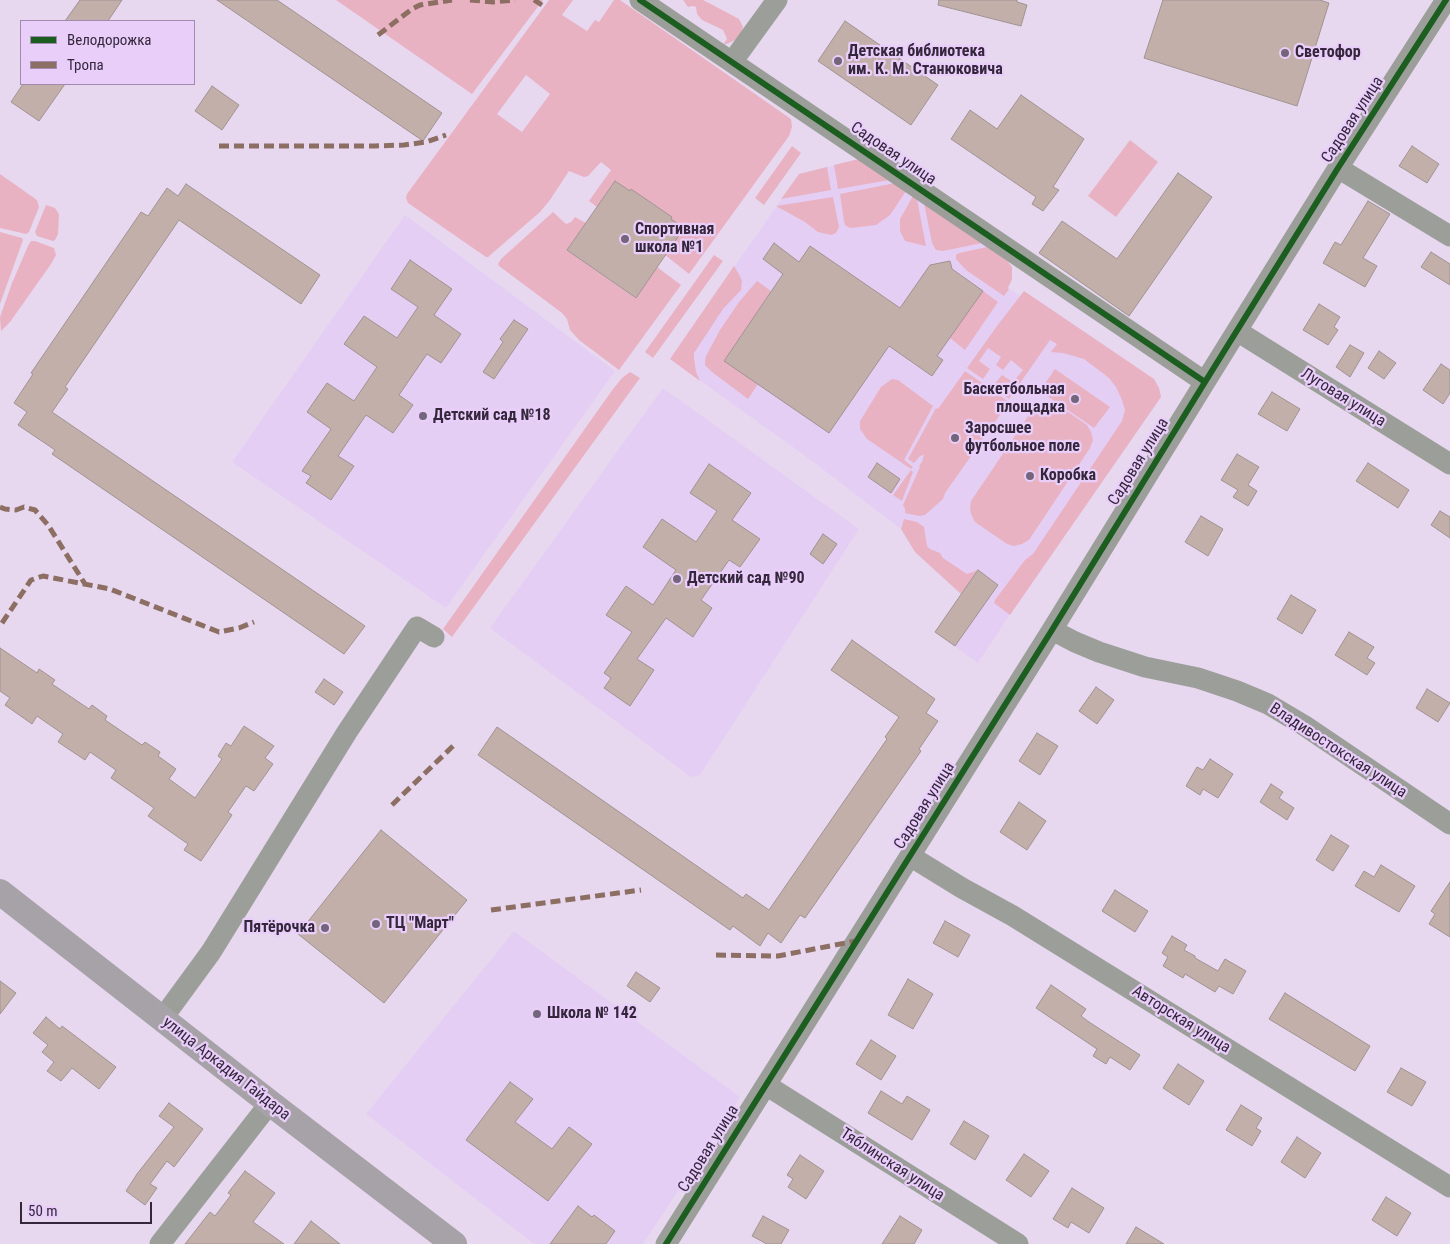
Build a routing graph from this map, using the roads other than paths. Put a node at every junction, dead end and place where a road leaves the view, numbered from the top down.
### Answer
1 (640, 0) edge
2 (776, 0) edge
3 (1446, 7) edge
4 (732, 62) junction
5 (1338, 168) junction
6 (1450, 236) edge
7 (1237, 331) junction
8 (1205, 382) junction
9 (1450, 464) edge
10 (1052, 630) junction
11 (434, 637) dead end
12 (1450, 824) edge
13 (910, 856) junction
14 (0, 892) edge
15 (162, 1019) junction
16 (766, 1085) junction
17 (270, 1103) junction
18 (1450, 1186) edge
19 (160, 1244) edge
20 (454, 1244) edge
21 (666, 1244) edge
22 (1018, 1244) edge

1 - 4 street, Садовая улица
2 - 4 street
3 - 5 street, Садовая улица
4 - 8 street, Садовая улица
5 - 6 street
5 - 7 street, Садовая улица
7 - 8 street, Садовая улица
7 - 9 street, Луговая улица
8 - 10 street, Садовая улица
10 - 12 street, Владивостокская улица
10 - 13 street, Садовая улица
11 - 15 street
13 - 16 street, Садовая улица
13 - 18 street, Авторская улица
14 - 15 main road, улица Аркадия Гайдара
15 - 17 main road, улица Аркадия Гайдара
16 - 21 street, Садовая улица
16 - 22 street, Тяблинская улица
17 - 19 street
17 - 20 main road, улица Аркадия Гайдара

